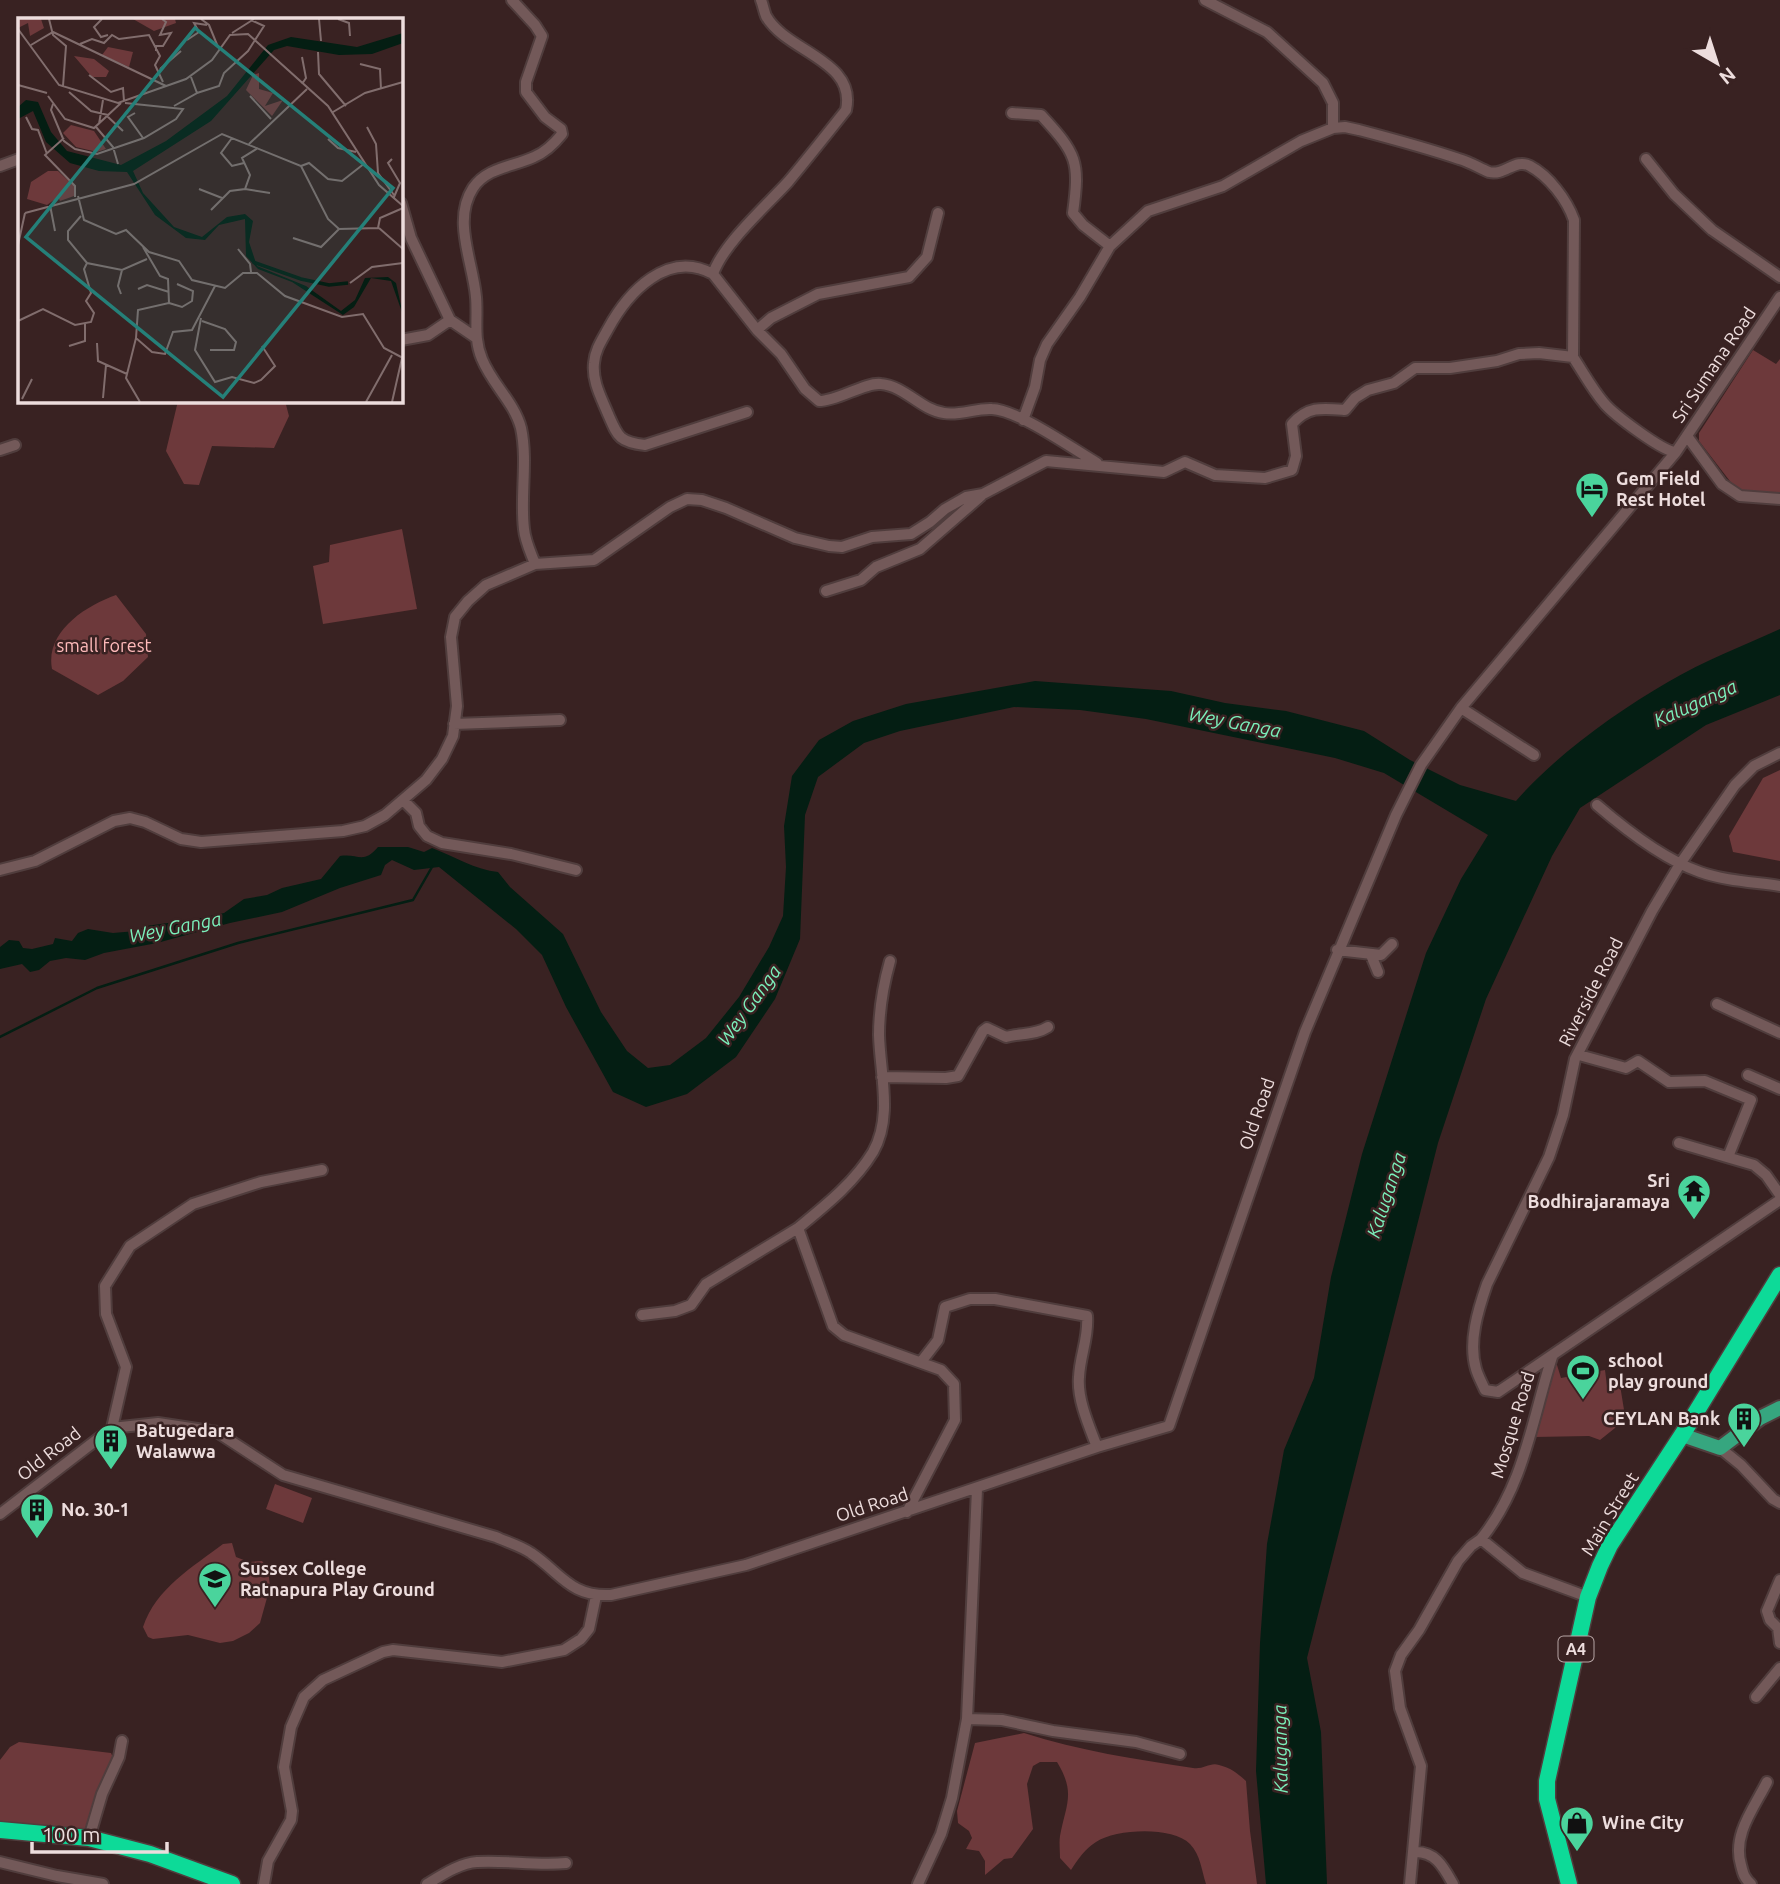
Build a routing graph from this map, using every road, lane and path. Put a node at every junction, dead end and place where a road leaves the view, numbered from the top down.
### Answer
1 (512, 0) edge
2 (761, 0) edge
3 (1205, 0) edge
4 (1012, 113) dead end
5 (1333, 128) junction
6 (18, 159) edge
7 (1646, 159) dead end
8 (0, 166) edge
9 (402, 206) edge
10 (937, 213) dead end
11 (1110, 246) junction
12 (713, 274) junction
13 (1780, 277) edge
14 (1780, 297) edge
15 (450, 320) junction
16 (757, 330) junction
17 (475, 337) junction
18 (402, 340) edge
19 (1573, 357) junction
20 (747, 412) dead end
21 (1023, 420) junction
22 (1687, 436) junction
23 (15, 445) dead end
24 (0, 450) edge
25 (1676, 452) junction
26 (1100, 465) junction
27 (983, 494) junction
28 (1780, 499) edge
29 (535, 565) junction
30 (826, 591) dead end
31 (1461, 708) junction
32 (560, 720) dead end
33 (454, 724) junction
34 (1780, 753) edge
35 (1534, 755) dead end
36 (403, 800) junction
37 (1597, 805) dead end
38 (1680, 864) junction
39 (0, 870) edge
40 (576, 870) dead end
41 (1780, 887) edge
42 (1392, 944) dead end
43 (1337, 950) junction
44 (1371, 955) junction
45 (890, 961) dead end
46 (1378, 972) dead end
47 (1717, 1004) dead end
48 (1048, 1027) dead end
49 (1780, 1033) edge
50 (1579, 1055) junction
51 (1748, 1075) dead end
52 (882, 1077) junction
53 (1780, 1089) edge
54 (1679, 1143) dead end
55 (1728, 1157) junction
56 (322, 1170) dead end
57 (1780, 1198) edge
58 (798, 1228) junction
59 (1780, 1275) edge
60 (642, 1315) dead end
61 (1552, 1357) junction
62 (921, 1362) junction
63 (1780, 1408) edge
64 (112, 1427) junction
65 (1682, 1435) junction
66 (1097, 1447) junction
67 (1720, 1448) junction
68 (977, 1489) junction
69 (1780, 1503) edge
70 (906, 1512) junction
71 (0, 1514) edge
72 (1481, 1539) junction
73 (1780, 1580) edge
74 (596, 1596) junction
75 (1588, 1597) junction
76 (1780, 1643) edge
77 (1780, 1668) edge
78 (1756, 1697) dead end
79 (967, 1719) junction
80 (122, 1741) dead end
81 (1180, 1754) dead end
82 (1767, 1782) dead end
83 (0, 1830) edge
84 (89, 1838) junction
85 (1414, 1852) junction
86 (0, 1862) edge
87 (566, 1863) dead end
88 (103, 1884) edge
89 (232, 1884) edge
90 (264, 1884) edge
91 (427, 1884) edge
92 (918, 1884) edge
93 (1410, 1884) edge
94 (1453, 1884) edge
95 (1570, 1884) edge
96 (1751, 1884) edge

1 - 17 street
2 - 12 street
3 - 5 street
4 - 11 street
5 - 11 street
5 - 19 street
6 - 8 street
7 - 13 street
9 - 15 street
10 - 16 street
11 - 21 street
12 - 16 street
12 - 20 street
14 - 22 street, Sri Sumana Road
15 - 17 street
15 - 18 street
16 - 21 street
17 - 29 street
19 - 25 street
19 - 26 street
21 - 26 street
22 - 25 street, Sri Sumana Road
22 - 28 street
23 - 24 street
25 - 31 street, Sri Sumana Road
26 - 27 street
27 - 29 street
27 - 30 street
29 - 33 street
31 - 35 street
31 - 43 street, Old Road
32 - 33 street
33 - 36 street
34 - 38 street, Riverside Road
36 - 39 street
36 - 40 street
37 - 38 street
38 - 41 street
38 - 50 street, Riverside Road
42 - 44 street
43 - 44 street
43 - 66 street, Old Road
44 - 46 street
45 - 52 street
47 - 49 street
48 - 52 street
50 - 55 street
50 - 61 street, Riverside Road
51 - 53 street
52 - 58 street
54 - 55 street
55 - 57 street
56 - 64 street
57 - 61 street
58 - 60 street
58 - 62 street
59 - 65 highway, Main Street / A4
61 - 72 street, Mosque Road
62 - 66 street
62 - 70 street
63 - 67 main road
64 - 71 street, Old Road
64 - 74 street
65 - 67 main road
65 - 75 highway, Main Street / A4
66 - 68 street, Old Road
67 - 69 street
68 - 70 street, Old Road
68 - 79 street
70 - 74 street, Old Road
72 - 75 street
72 - 85 street, Mosque Road
73 - 76 street
74 - 90 street
75 - 95 highway, Main Street / A4
77 - 78 street
79 - 81 street
79 - 92 street
80 - 84 street
82 - 96 street
83 - 84 highway
84 - 89 highway
85 - 93 street, Mosque Road
85 - 94 street
86 - 88 street
87 - 91 street

